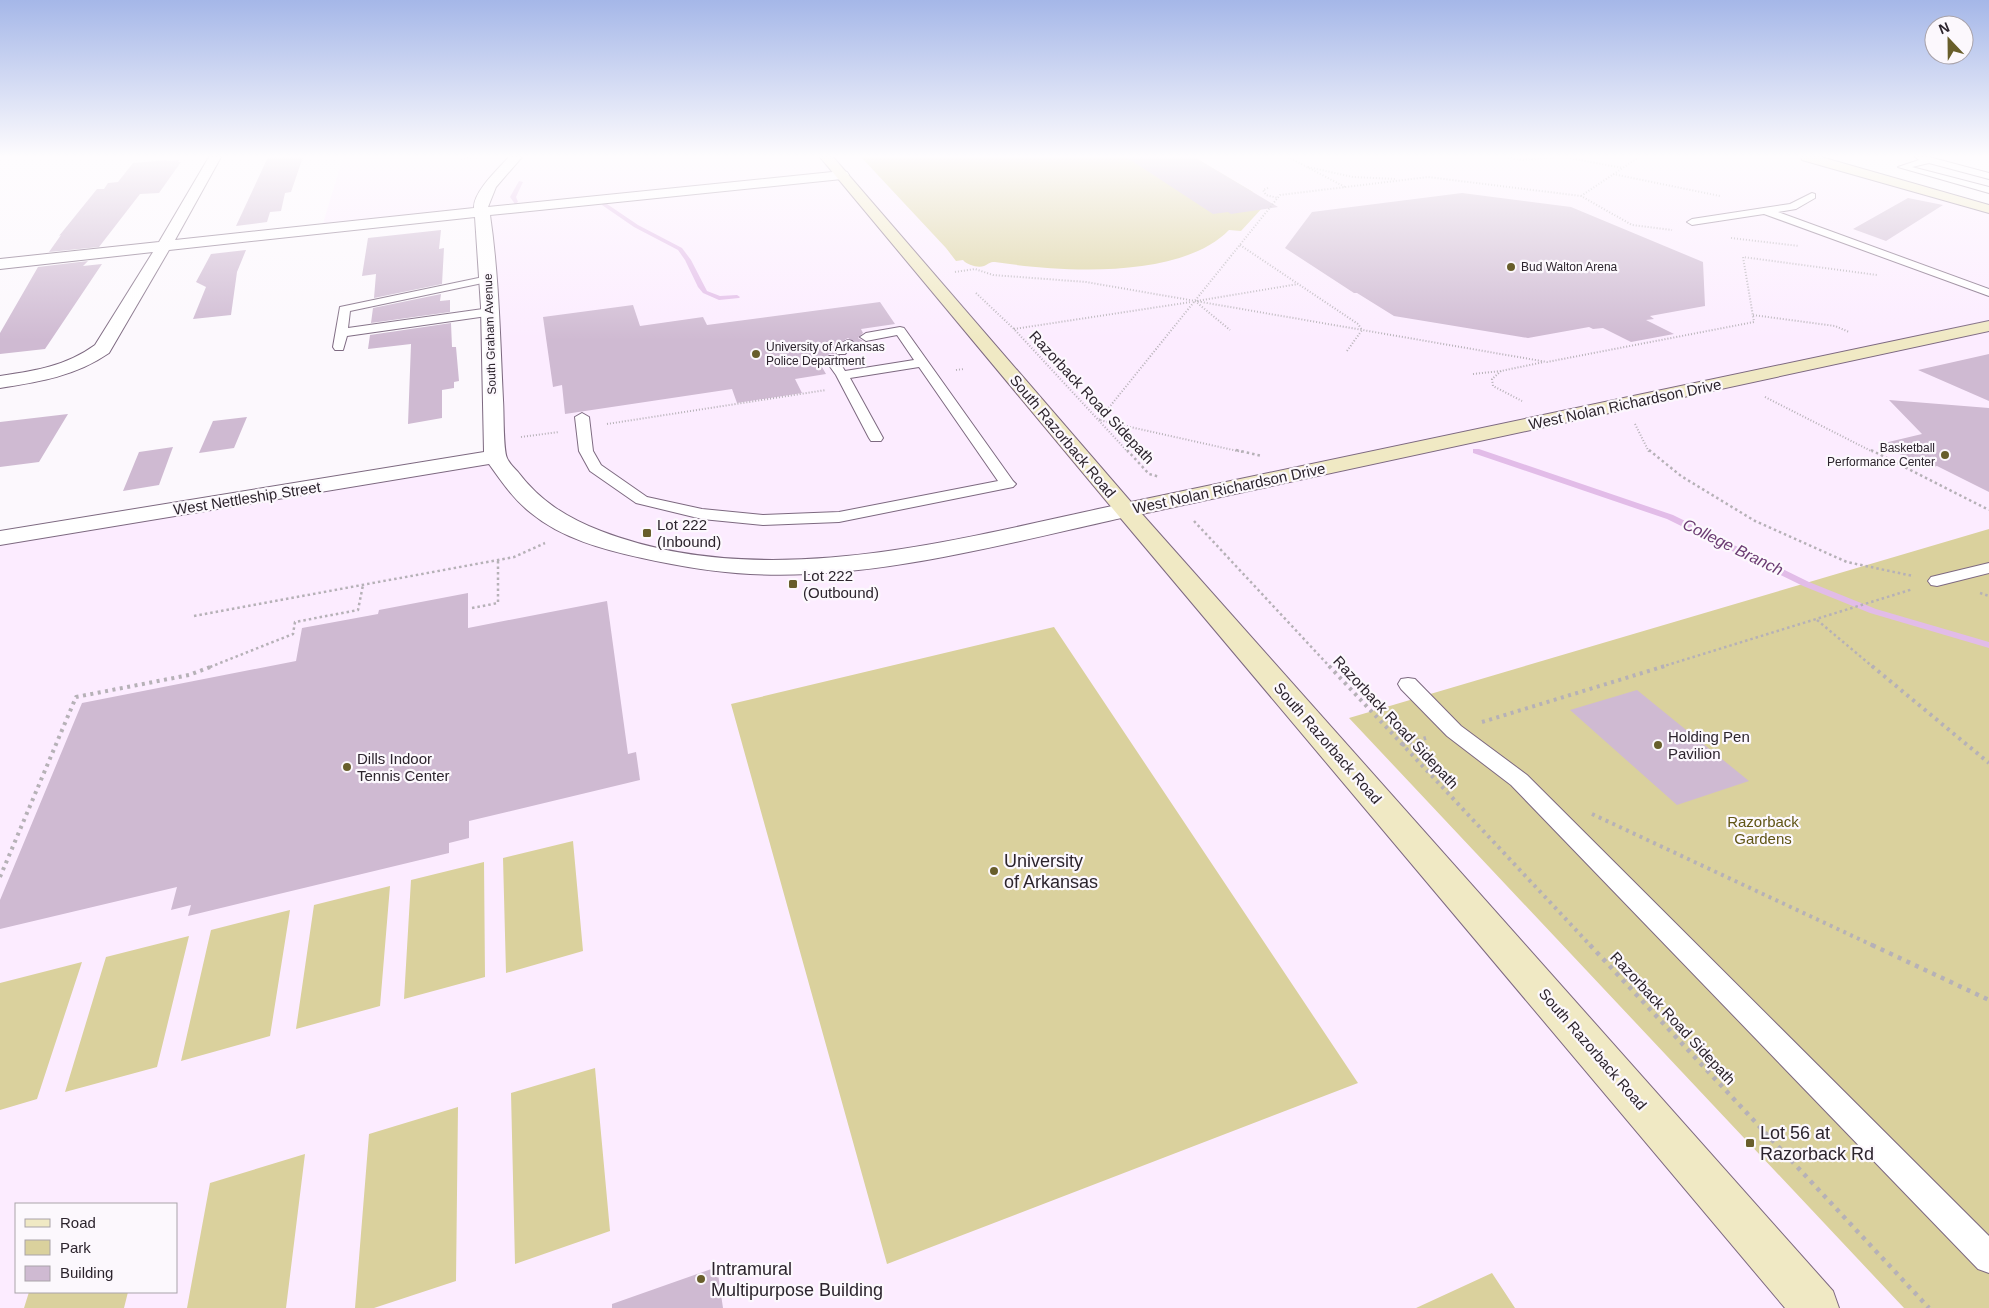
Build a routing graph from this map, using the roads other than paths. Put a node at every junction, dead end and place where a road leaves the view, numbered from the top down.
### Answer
1 (180, 218) edge
2 (419, 218) edge
3 (484, 218) edge
4 (878, 218) edge
5 (1718, 218) edge
6 (1784, 218) edge
7 (1692, 222) dead end
8 (164, 246) junction
9 (0, 264) edge
10 (488, 279) junction
11 (1989, 293) edge
12 (490, 312) junction
13 (1989, 326) edge
14 (341, 333) junction
15 (866, 336) dead end
16 (339, 347) dead end
17 (841, 351) dead end
18 (926, 368) junction
19 (845, 381) junction
20 (0, 382) edge
21 (583, 422) road end
22 (876, 438) dead end
23 (495, 457) junction
24 (1126, 510) junction
25 (0, 538) edge
26 (1989, 568) edge
27 (1937, 581) road end
28 (1408, 684) dead end
29 (1989, 1258) edge
30 (1816, 1308) edge

1 - 8 street
2 - 8 street
3 - 10 street, South Graham Avenue
4 - 24 main road, South Razorback Road
5 - 7 lane
6 - 11 lane
8 - 9 street
8 - 20 street
10 - 12 street, South Graham Avenue
10 - 14 lane
12 - 14 lane
12 - 23 street, South Graham Avenue
13 - 24 main road, West Nolan Richardson Drive
14 - 16 lane
15 - 18 lane
17 - 19 lane
18 - 19 lane
18 - 21 lane
19 - 22 lane
23 - 24 street, West Nolan Richardson Drive
23 - 25 street, West Nettleship Street
24 - 30 main road, South Razorback Road
26 - 27 lane
28 - 29 lane

